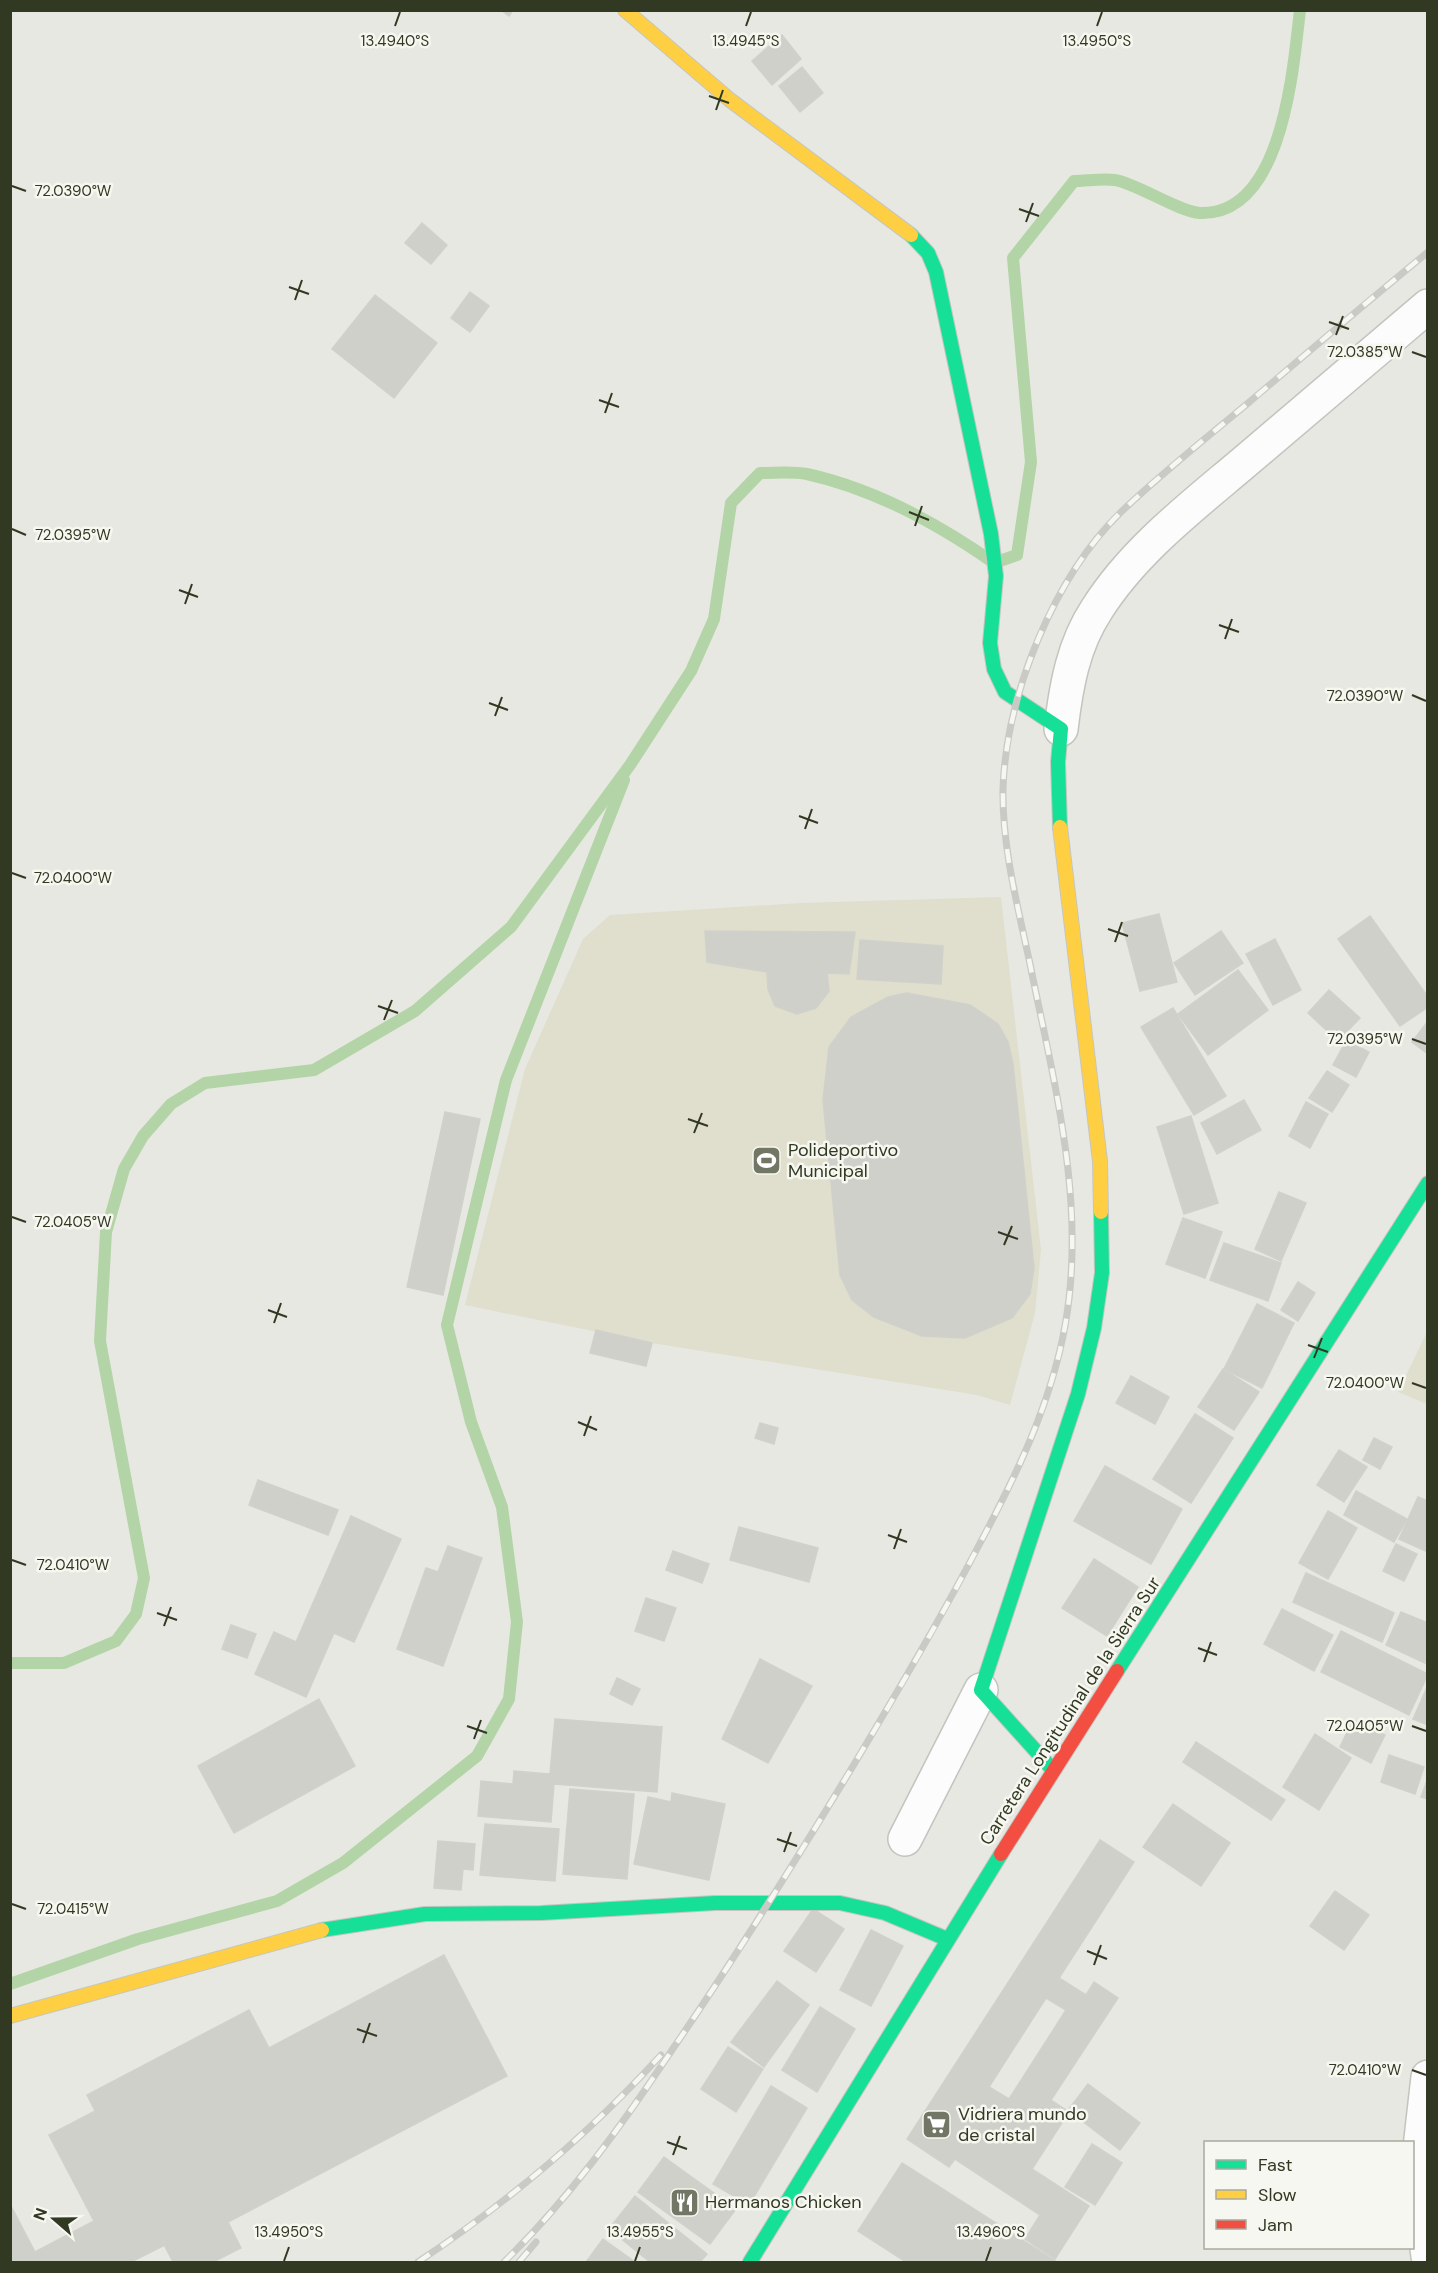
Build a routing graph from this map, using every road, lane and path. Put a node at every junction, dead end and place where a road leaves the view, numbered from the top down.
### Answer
1 (625, 10) edge
2 (1428, 306) edge
3 (1061, 729) junction
4 (1428, 1183) edge
5 (981, 1690) junction
6 (1053, 1770) junction
7 (905, 1839) dead end
8 (947, 1939) junction
9 (10, 2016) edge
10 (1428, 2077) edge
11 (1428, 2256) edge
12 (750, 2262) edge

1 - 3 main road
2 - 3 street
3 - 5 main road
4 - 6 main road, Carretera Longitudinal de la Sierra Sur
5 - 6 main road
5 - 7 street
6 - 8 main road, Carretera Longitudinal de la Sierra Sur
8 - 9 main road
8 - 12 main road, Carretera Longitudinal de la Sierra Sur
10 - 11 street

